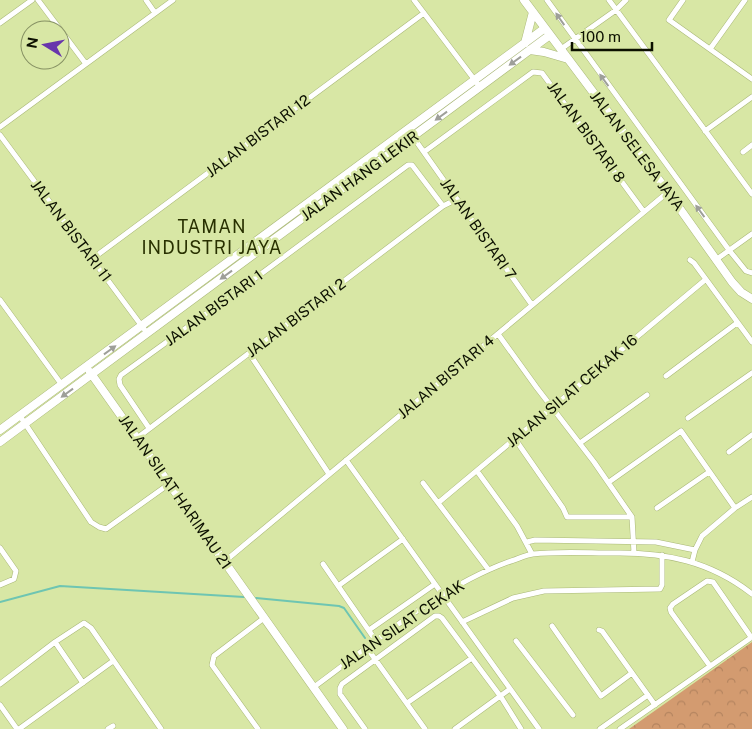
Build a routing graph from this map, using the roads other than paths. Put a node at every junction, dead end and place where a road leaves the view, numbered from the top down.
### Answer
1 (32, 0) edge
2 (38, 0) edge
3 (146, 0) edge
4 (173, 0) edge
5 (414, 0) edge
6 (524, 0) edge
7 (547, 0) edge
8 (609, 0) edge
9 (626, 0) edge
10 (683, 0) edge
11 (745, 0) edge
12 (616, 10) junction
13 (533, 12) junction
14 (155, 13) junction
15 (424, 13) junction
16 (0, 23) edge
17 (548, 32) junction
18 (574, 39) junction
19 (527, 47) junction
20 (561, 48) junction
21 (710, 49) junction
22 (568, 59) junction
23 (86, 64) junction
24 (751, 78) edge
25 (477, 84) junction
26 (752, 97) edge
27 (0, 127) edge
28 (408, 129) junction
29 (705, 131) junction
30 (0, 135) edge
31 (413, 136) junction
32 (752, 145) edge
33 (424, 152) junction
34 (743, 152) dead end
35 (668, 192) junction
36 (752, 194) edge
37 (457, 199) junction
38 (443, 206) junction
39 (644, 212) junction
40 (752, 234) edge
41 (729, 250) junction
42 (92, 259) junction
43 (690, 260) dead end
44 (717, 260) junction
45 (752, 274) edge
46 (705, 280) junction
47 (752, 299) edge
48 (0, 300) edge
49 (532, 306) junction
50 (738, 323) junction
51 (142, 326) junction
52 (147, 333) junction
53 (498, 334) junction
54 (752, 342) edge
55 (249, 353) junction
56 (86, 367) junction
57 (752, 373) edge
58 (92, 374) junction
59 (666, 376) dead end
60 (62, 385) junction
61 (647, 395) dead end
62 (552, 408) junction
63 (20, 416) junction
64 (688, 418) dead end
65 (25, 423) junction
66 (149, 428) junction
67 (0, 430) edge
68 (752, 435) edge
69 (137, 438) junction
70 (515, 439) junction
71 (0, 442) edge
72 (580, 443) junction
73 (729, 452) dead end
74 (346, 460) junction
75 (477, 471) junction
76 (709, 472) junction
77 (329, 474) junction
78 (609, 482) junction
79 (424, 483) dead end
80 (169, 484) junction
81 (752, 497) edge
82 (438, 503) junction
83 (657, 508) dead end
84 (735, 508) junction
85 (632, 517) junction
86 (403, 540) junction
87 (633, 541) junction
88 (527, 542) junction
89 (0, 548) edge
90 (695, 550) junction
91 (634, 552) junction
92 (532, 554) junction
93 (662, 554) junction
94 (224, 562) junction
95 (692, 562) junction
96 (324, 564) dead end
97 (488, 569) junction
98 (0, 584) edge
99 (435, 584) junction
100 (338, 586) junction
101 (442, 594) junction
102 (752, 594) edge
103 (264, 618) junction
104 (462, 622) junction
105 (552, 626) dead end
106 (369, 630) junction
107 (599, 630) dead end
108 (752, 637) edge
109 (376, 640) junction
110 (516, 641) dead end
111 (56, 642) junction
112 (367, 648) junction
113 (472, 658) junction
114 (376, 660) junction
115 (113, 661) junction
116 (710, 666) junction
117 (632, 672) junction
118 (83, 683) junction
119 (0, 684) edge
120 (314, 687) junction
121 (510, 689) junction
122 (648, 695) junction
123 (500, 697) junction
124 (407, 703) junction
125 (0, 705) edge
126 (655, 705) junction
127 (573, 715) dead end
128 (18, 729) edge
129 (161, 729) edge
130 (258, 729) edge
131 (343, 729) edge
132 (365, 729) edge
133 (425, 729) edge
134 (455, 729) edge
135 (522, 729) edge
136 (539, 729) edge
137 (600, 729) edge
138 (620, 729) edge

1 - 16 street
2 - 23 street
3 - 14 street
4 - 14 street
5 - 15 street
6 - 13 street, JALAN SELESA JAYA
18 -> 7 street
8 - 12 street
9 - 12 street
10 - 21 street
11 - 21 street
12 - 18 street
12 - 29 street
13 - 17 street, JALAN SELESA JAYA
13 - 19 street
14 - 23 street
15 - 25 street
15 - 42 street, JALAN BISTARI 12
17 - 19 street, JALAN HANG LEKIR
17 - 20 street, JALAN SELESA JAYA
18 - 20 street
41 -> 18 street
19 - 22 street
19 - 25 street, JALAN HANG LEKIR
20 - 22 street, JALAN SELESA JAYA
21 - 24 street
22 - 35 street, JALAN SELESA JAYA
23 - 27 street
25 - 28 street, JALAN HANG LEKIR
25 -> 31 street, JALAN HANG LEKIR
26 - 29 street
28 - 31 street
28 - 51 street, JALAN HANG LEKIR
29 - 36 street
30 - 42 street, JALAN BISTARI 11
31 - 33 street
31 -> 52 street, JALAN HANG LEKIR
32 - 34 street
33 - 37 street, JALAN BISTARI 7
33 - 39 street, JALAN BISTARI 8
35 - 39 street, JALAN BISTARI 4
35 - 44 street, JALAN SELESA JAYA
37 - 38 street, JALAN BISTARI 2
37 - 49 street, JALAN BISTARI 7
38 - 55 street, JALAN BISTARI 2
38 - 66 street, JALAN BISTARI 1
39 - 49 street, JALAN BISTARI 4
40 - 41 street
41 - 44 street
41 - 45 street
42 - 51 street, JALAN BISTARI 11
43 - 46 street
44 - 47 street, JALAN SELESA JAYA
46 - 50 street
46 - 62 street, JALAN SILAT CEKAK 16
48 - 60 street
49 - 53 street, JALAN BISTARI 4
50 - 54 street
50 - 59 street
51 - 52 street, JALAN BISTARI 11
56 -> 51 street, JALAN HANG LEKIR
52 - 58 street, JALAN HANG LEKIR
53 - 62 street
53 - 74 street, JALAN BISTARI 4
55 - 66 street, JALAN BISTARI 2
55 - 77 street
56 - 58 street, JALAN SILAT HARIMAU 21
56 - 60 street, JALAN HANG LEKIR
57 - 64 street
58 -> 65 street, JALAN HANG LEKIR
58 - 69 street, JALAN SILAT HARIMAU 21
60 - 63 street, JALAN HANG LEKIR
61 - 72 street
62 - 70 street, JALAN SILAT CEKAK 16
62 - 72 street
63 - 65 street
63 - 67 street, JALAN HANG LEKIR
65 - 71 street, JALAN HANG LEKIR
65 - 80 street
66 - 69 street, JALAN BISTARI 2
68 - 73 street
69 - 80 street, JALAN SILAT HARIMAU 21
70 - 75 street, JALAN SILAT CEKAK 16
70 - 85 street
72 - 78 street
74 - 77 street, JALAN BISTARI 4
74 - 86 street
75 - 82 street, JALAN SILAT CEKAK 16
75 - 88 street
76 - 78 street
76 - 83 street
76 - 84 street
77 - 94 street, JALAN BISTARI 4
78 - 85 street
79 - 82 street
80 - 94 street, JALAN SILAT HARIMAU 21
81 - 84 street
82 - 97 street
84 - 90 street
85 - 87 street
86 - 99 street
86 - 100 street
87 - 88 street
87 - 90 street
87 - 91 street
88 - 92 street
89 - 98 street
90 - 95 street
91 - 92 street, JALAN SILAT CEKAK
91 - 93 street, JALAN SILAT CEKAK
92 - 97 street, JALAN SILAT CEKAK
93 - 95 street, JALAN SILAT CEKAK
93 - 104 street, JALAN SILAT CEKAK
94 - 103 street, JALAN SILAT HARIMAU 21
95 - 102 street, JALAN SILAT CEKAK
96 - 100 street
97 - 101 street, JALAN SILAT CEKAK
99 - 101 street
99 - 106 street
100 - 106 street
101 - 104 street
101 - 109 street, JALAN SILAT CEKAK
103 - 120 street, JALAN SILAT HARIMAU 21
103 - 130 street
104 - 121 street
105 - 117 street
106 - 109 street
107 - 117 street
108 - 116 street
108 - 116 street
109 - 112 street, JALAN SILAT CEKAK
110 - 127 street
111 - 115 street
111 - 118 street
111 - 119 street
112 - 114 street
112 - 120 street, JALAN SILAT CEKAK
113 - 114 street
113 - 123 street
113 - 124 street
114 - 124 street
114 - 132 street
115 - 118 street
115 - 129 street
116 - 126 street
117 - 122 street
118 - 128 street
120 - 131 street, JALAN SILAT HARIMAU 21
121 - 123 street
121 - 136 street
122 - 126 street
122 - 137 street
123 - 134 street
123 - 135 street
124 - 133 street
125 - 128 street
126 - 138 street

